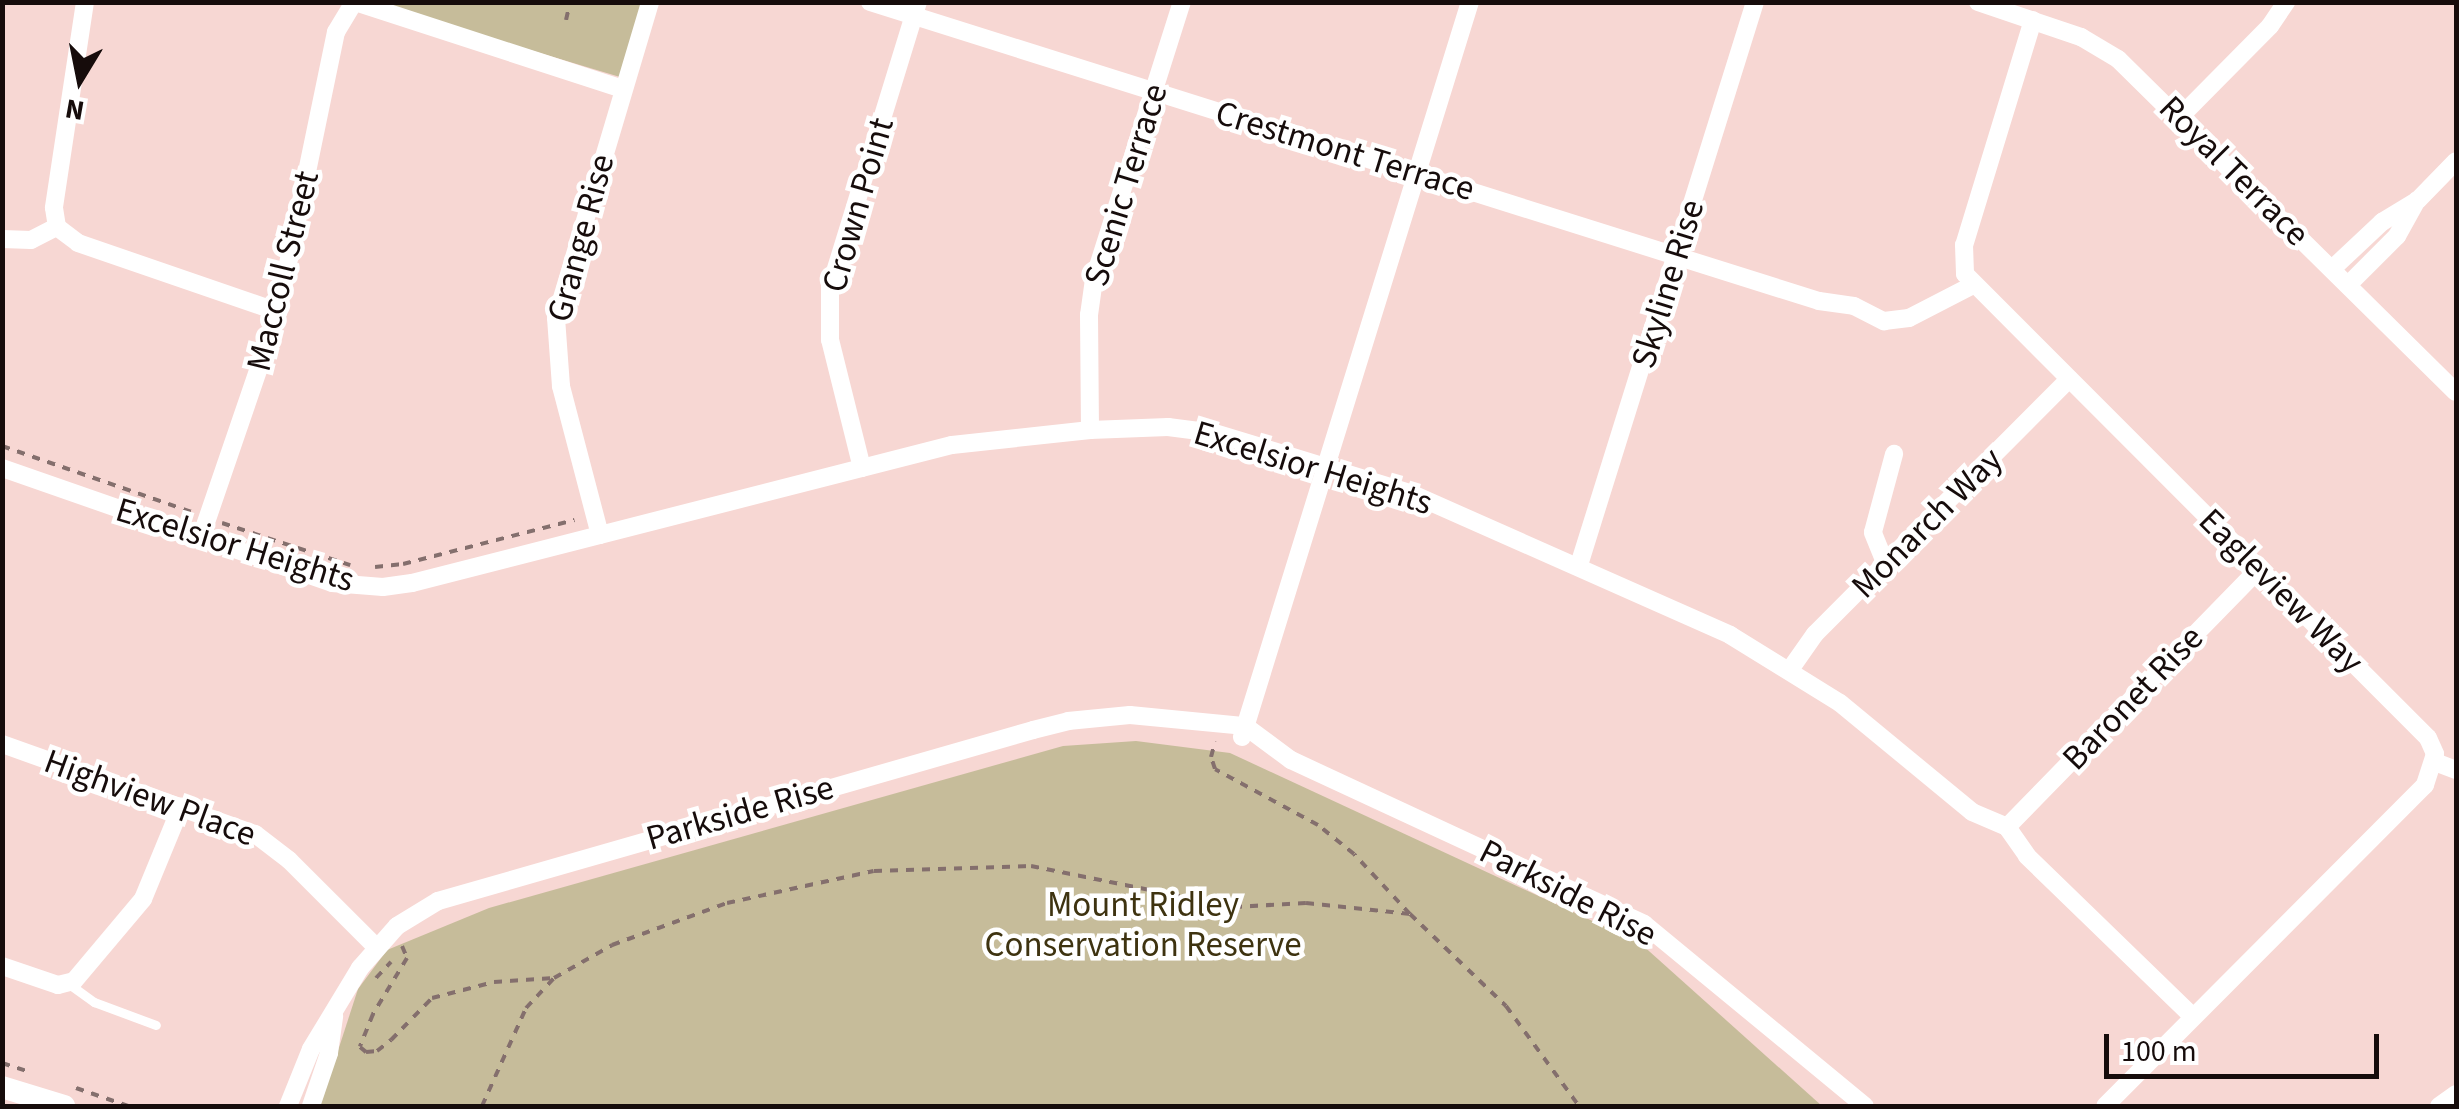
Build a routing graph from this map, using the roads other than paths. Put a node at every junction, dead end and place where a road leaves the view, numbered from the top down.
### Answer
1 (84, 2) edge
2 (354, 2) edge
3 (650, 2) edge
4 (870, 2) edge
5 (1182, 2) edge
6 (1470, 2) edge
7 (1755, 2) edge
8 (1978, 2) edge
9 (2286, 2) edge
10 (916, 9) edge
11 (2033, 20) junction
12 (623, 89) junction
13 (1155, 91) junction
14 (2180, 118) junction
15 (2456, 161) edge
16 (1418, 173) junction
17 (2418, 200) junction
18 (57, 227) junction
19 (2, 240) edge
20 (1678, 254) junction
21 (2332, 269) junction
22 (2348, 285) junction
23 (1973, 286) junction
24 (278, 312) junction
25 (2070, 379) junction
26 (2456, 392) edge
27 (1090, 430) junction
28 (1894, 454) dead end
29 (1327, 466) junction
30 (2, 468) edge
31 (862, 468) junction
32 (600, 535) junction
33 (200, 538) junction
34 (1578, 566) junction
35 (1886, 566) junction
36 (2259, 569) junction
37 (1788, 671) junction
38 (1194, 722) junction
39 (1244, 732) junction
40 (2, 744) edge
41 (2436, 762) junction
42 (2456, 770) edge
43 (181, 807) junction
44 (2007, 828) junction
45 (376, 946) junction
46 (2, 966) edge
47 (69, 984) junction
48 (335, 1010) junction
49 (2194, 1017) junction
50 (156, 1025) dead end
51 (2, 1087) edge
52 (2456, 1094) edge
53 (64, 1106) edge
54 (288, 1106) edge
55 (311, 1106) edge
56 (1865, 1106) edge
57 (2106, 1106) edge
58 (2440, 1106) edge

1 - 18 street
2 - 12 street
2 - 24 street, Maccoll Street
3 - 12 street, Grange Rise
4 - 10 street, Crestmont Terrace
5 - 13 street, Scenic Terrace
6 - 16 street
7 - 20 street, Skyline Rise
8 - 11 street, Royal Terrace
9 - 14 street
10 - 13 street, Crestmont Terrace
10 - 31 street, Crown Point
11 - 14 street, Royal Terrace
11 - 23 street
12 - 32 street, Grange Rise
13 - 16 street, Crestmont Terrace
13 - 27 street, Scenic Terrace
14 - 21 street, Royal Terrace
15 - 17 street
16 - 20 street, Crestmont Terrace
16 - 29 street
17 - 21 street
17 - 22 street
18 - 19 street
18 - 24 street
20 - 23 street, Crestmont Terrace
20 - 34 street, Skyline Rise
21 - 22 street, Royal Terrace
22 - 26 street, Royal Terrace
23 - 25 street, Eagleview Way
24 - 33 street, Maccoll Street
25 - 35 street, Monarch Way
25 - 36 street, Eagleview Way
27 - 29 street, Excelsior Heights
27 - 31 street, Excelsior Heights
28 - 35 street
29 - 34 street, Excelsior Heights
29 - 39 street
30 - 33 street, Excelsior Heights
31 - 32 street, Excelsior Heights
32 - 33 street, Excelsior Heights
34 - 37 street, Excelsior Heights
35 - 37 street, Monarch Way
36 - 41 street, Eagleview Way
36 - 44 street, Baronet Rise
37 - 44 street, Excelsior Heights
38 - 39 street, Parkside Rise
38 - 39 street, Parkside Rise
38 - 45 street, Parkside Rise
39 - 56 street, Parkside Rise
40 - 43 street, Highview Place
41 - 42 street
41 - 49 street
43 - 45 street, Highview Place
43 - 47 street
44 - 49 street, Excelsior Heights
45 - 48 street, Parkside Rise
46 - 47 street
47 - 50 lane
48 - 54 street, Parkside Rise
48 - 55 street, Parkside Rise
49 - 57 street
51 - 53 street
52 - 58 street

